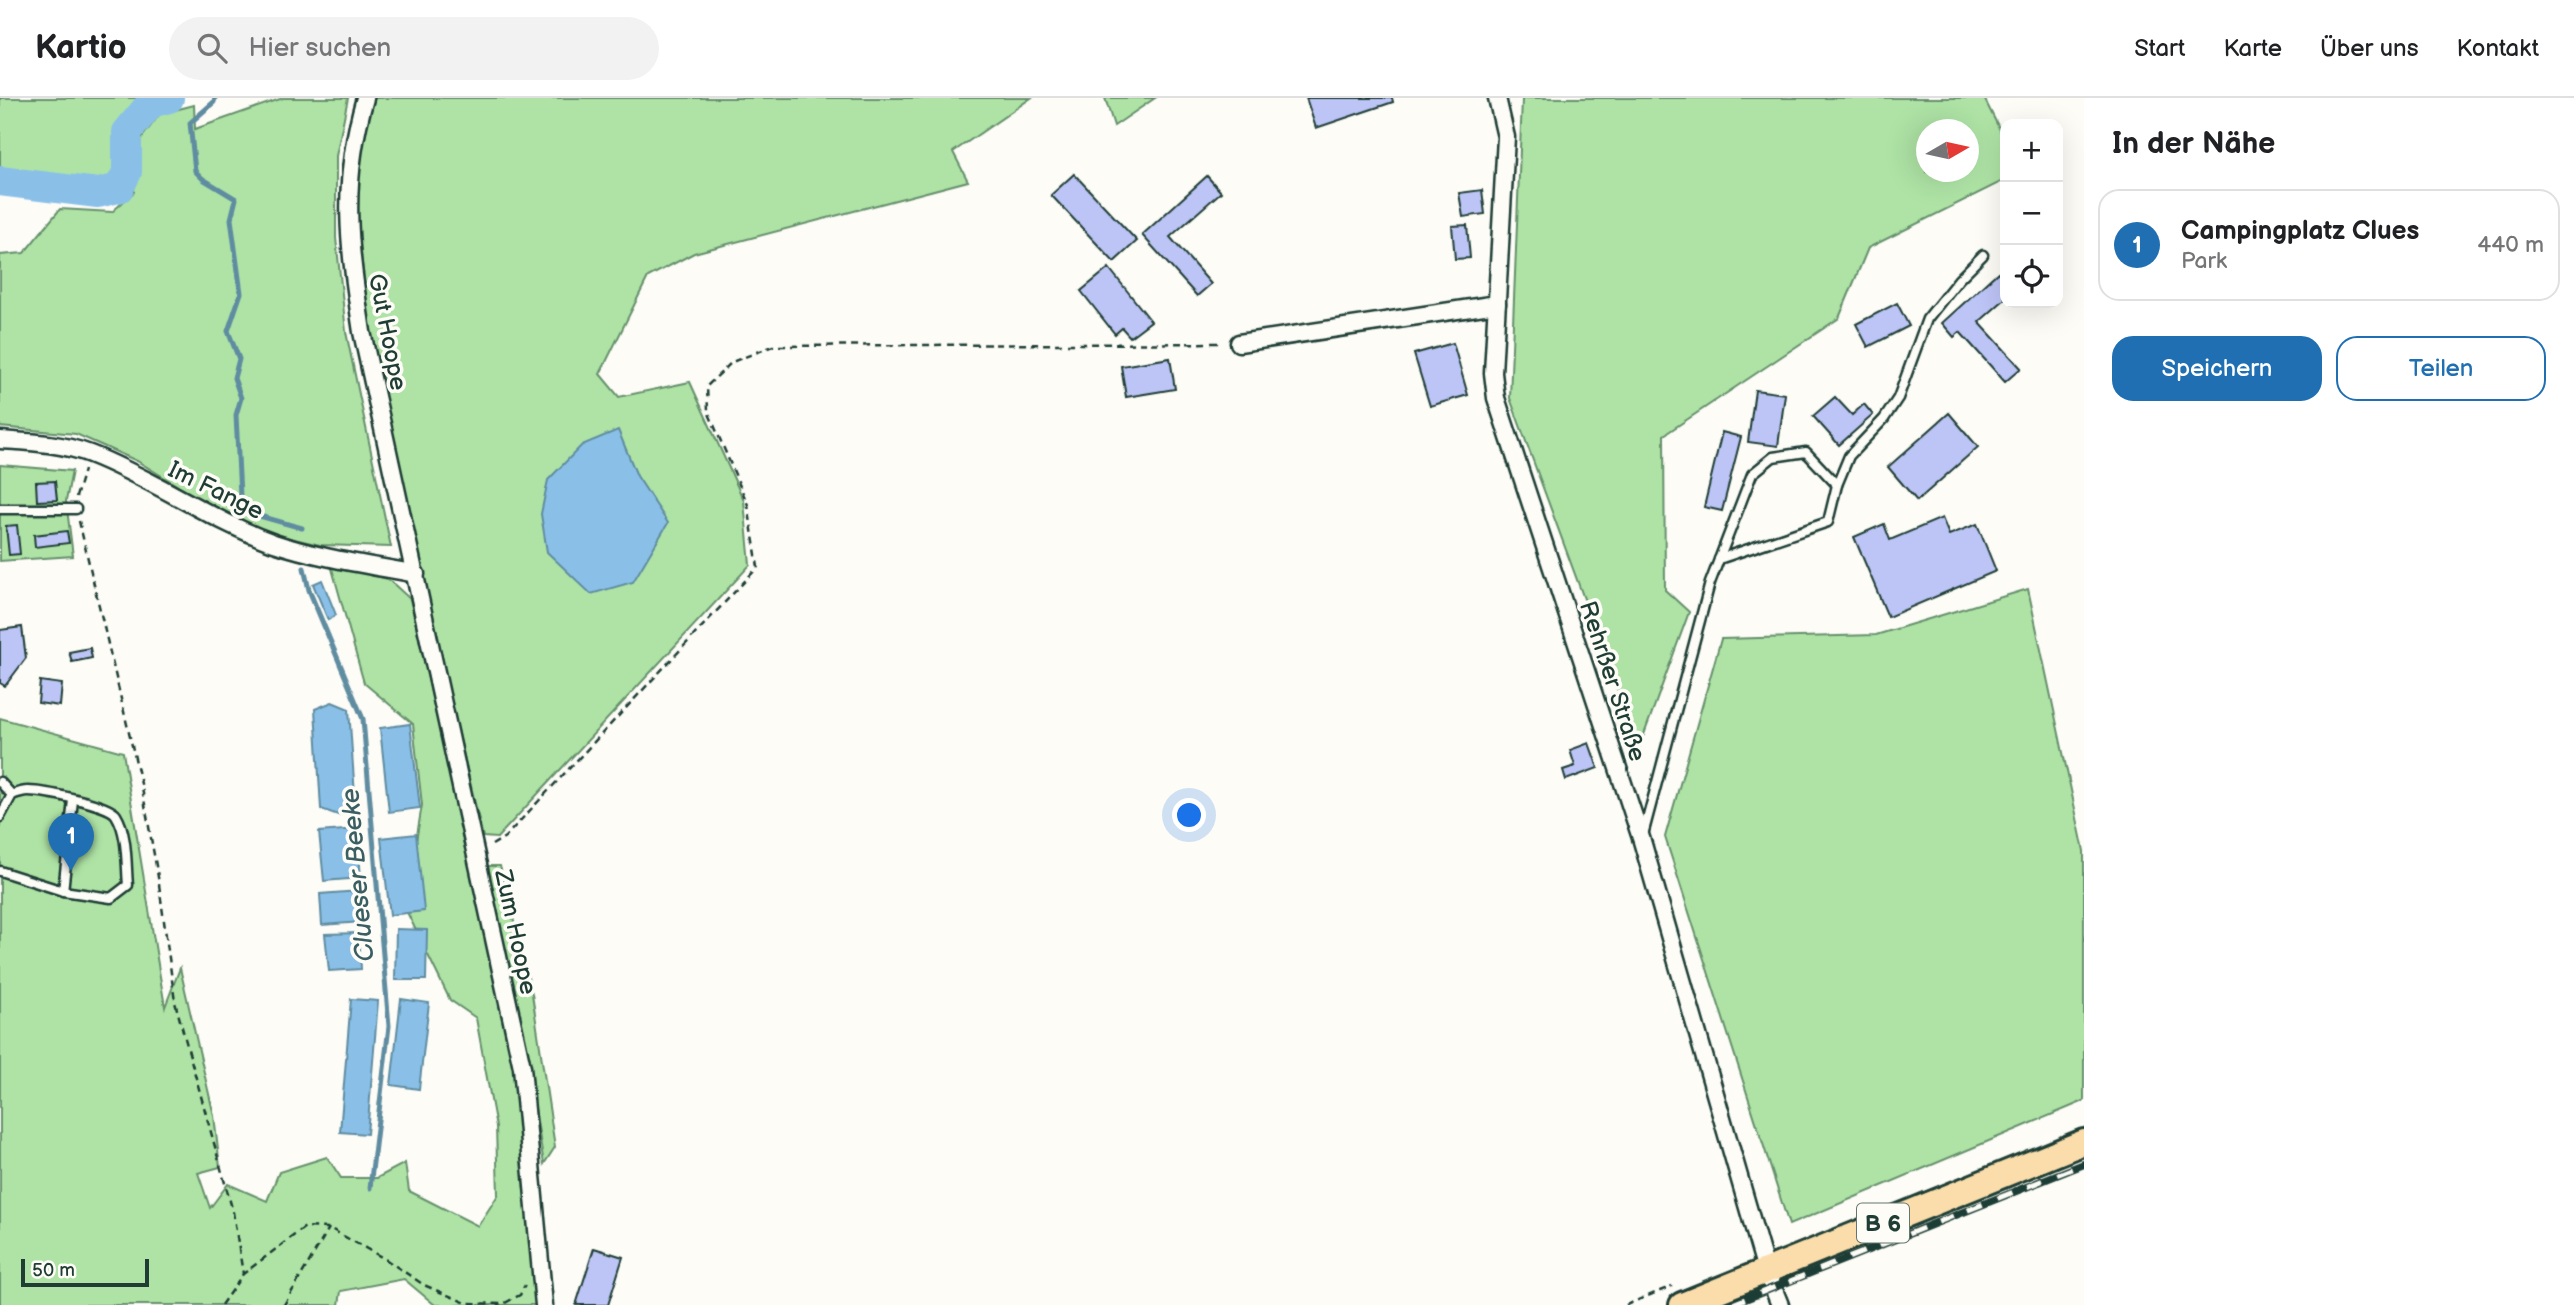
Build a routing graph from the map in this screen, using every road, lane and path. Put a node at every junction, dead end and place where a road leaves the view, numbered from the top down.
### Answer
1 (365, 98) edge
2 (1497, 98) edge
3 (1983, 256) dead end
4 (1497, 304) junction
5 (1239, 343) joint
6 (0, 440) edge
7 (89, 454) junction
8 (1837, 485) junction
9 (0, 509) edge
10 (76, 509) junction
11 (1719, 559) junction
12 (416, 574) junction
13 (0, 782) edge
14 (12, 794) junction
15 (73, 800) junction
16 (0, 817) edge
17 (505, 837) dead end
18 (1642, 841) junction
19 (0, 871) edge
20 (63, 891) junction
21 (2084, 1142) edge
22 (328, 1228) junction
23 (540, 1258) junction
24 (1766, 1270) junction
25 (243, 1274) junction
26 (221, 1305) edge
27 (284, 1305) edge
28 (544, 1305) edge
29 (1682, 1305) edge
30 (1780, 1305) edge

1 - 12 street, Gut Hoope
2 - 4 street, Rehrßer Straße
3 - 8 lane
4 - 5 street
4 - 18 street, Rehrßer Straße
5 - 17 path
6 - 7 street, Im Fange
7 - 10 path
7 - 12 street, Im Fange
8 - 11 lane
8 - 11 lane
9 - 10 lane
10 - 25 path
11 - 18 lane
12 - 23 street, Zum Hoope
13 - 14 lane
14 - 15 lane
14 - 16 lane
15 - 20 lane
15 - 20 lane
18 - 24 street, Rehrßer Straße
19 - 20 lane
21 - 24 main road, B 6
22 - 23 path
22 - 25 path
22 - 27 path
23 - 28 street, Zum Hoope
24 - 29 main road, B 6
24 - 30 street, Rehrßer Straße
25 - 26 path

